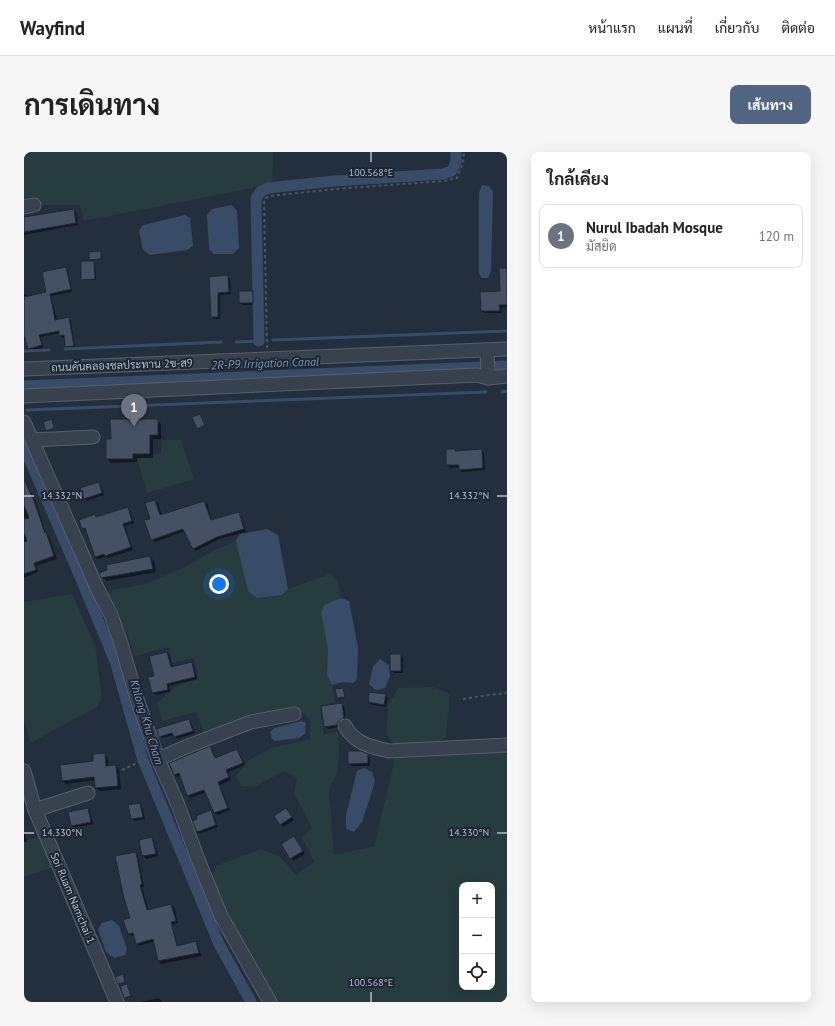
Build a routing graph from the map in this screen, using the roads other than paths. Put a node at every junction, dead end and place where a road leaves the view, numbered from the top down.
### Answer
1 (507, 349) edge
2 (487, 353) junction
3 (24, 369) edge
4 (487, 375) junction
5 (507, 376) edge
6 (24, 396) edge
7 (24, 422) edge
8 (93, 437) dead end
9 (33, 440) junction
10 (294, 714) dead end
11 (345, 726) dead end
12 (507, 745) edge
13 (153, 758) junction
14 (24, 771) edge
15 (88, 793) dead end
16 (35, 810) junction
17 (117, 1002) edge
18 (270, 1002) edge

1 - 2 street, ถนนคันคลองชลประทาน 2ข-ส9
2 - 3 street, ถนนคันคลองชลประทาน 2ข-ส9
2 - 4 street
4 - 5 street
4 - 6 street
7 - 9 street
8 - 9 street
9 - 13 street
10 - 13 street
11 - 12 street
13 - 18 street
14 - 16 street, Soi Ruam Namchai 1
15 - 16 street
16 - 17 street, Soi Ruam Namchai 1

